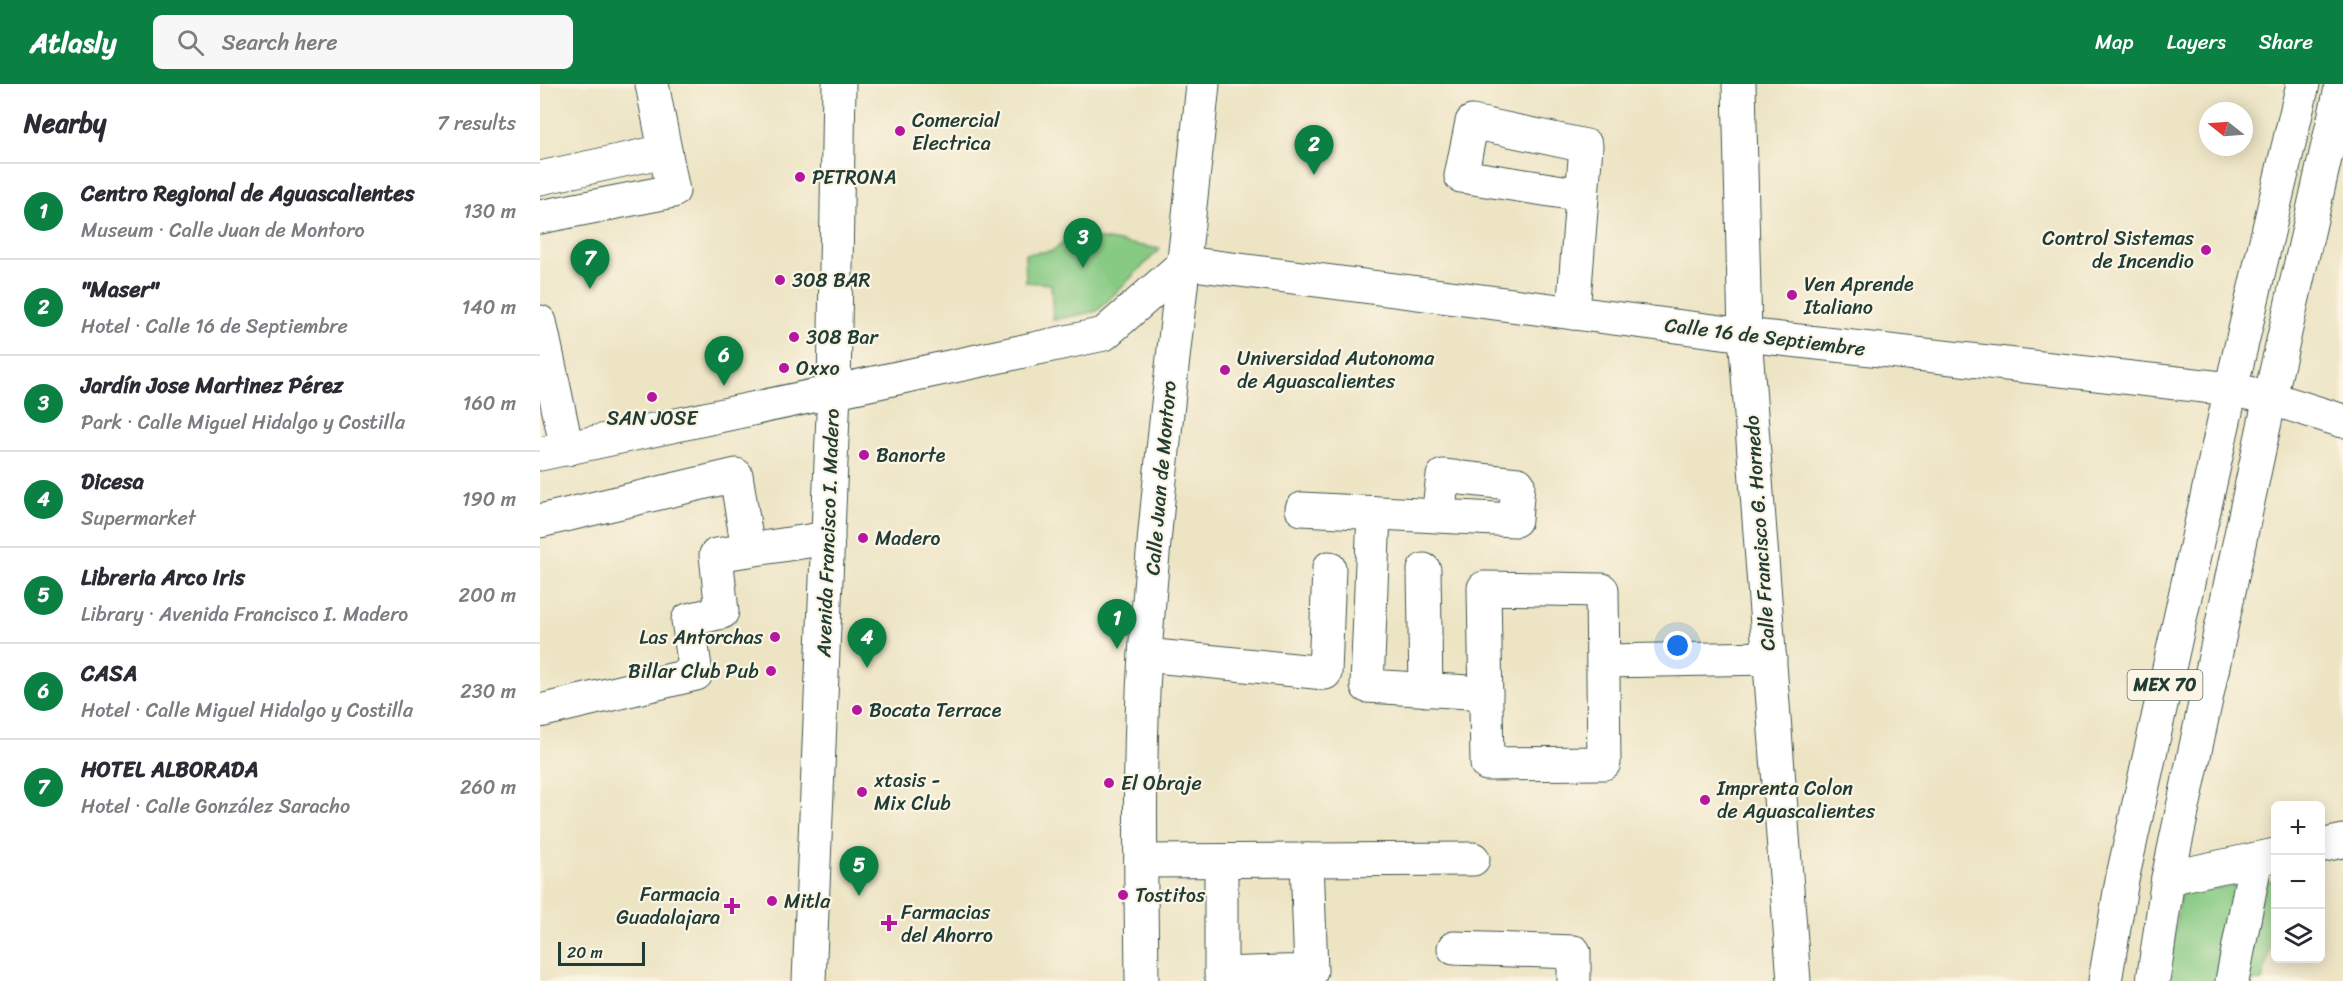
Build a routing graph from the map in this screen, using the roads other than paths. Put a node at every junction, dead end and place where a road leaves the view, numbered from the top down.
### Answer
1 (652, 84) edge
2 (839, 84) edge
3 (1203, 84) edge
4 (1739, 84) edge
5 (2304, 84) edge
6 (2342, 84) edge
7 (665, 151) junction
8 (540, 178) edge
9 (1582, 195) dead end
10 (540, 217) edge
11 (1185, 262) junction
12 (1574, 313) junction
13 (540, 322) edge
14 (1745, 335) junction
15 (2231, 389) junction
16 (834, 391) junction
17 (2270, 398) junction
18 (2343, 420) edge
19 (554, 452) edge
20 (1302, 509) dead end
21 (1374, 513) junction
22 (1438, 516) dead end
23 (540, 521) edge
24 (828, 538) junction
25 (748, 550) junction
26 (1329, 568) dead end
27 (1424, 570) dead end
28 (1145, 655) junction
29 (1770, 658) junction
30 (1605, 661) junction
31 (1426, 690) junction
32 (1486, 693) junction
33 (540, 711) edge
34 (2343, 841) edge
35 (2325, 845) edge
36 (2266, 857) edge
37 (1473, 859) dead end
38 (1307, 860) junction
39 (1141, 861) junction
40 (1221, 861) junction
41 (2168, 878) junction
42 (1454, 948) dead end
43 (809, 981) edge
44 (1142, 981) edge
45 (1574, 981) edge
46 (1794, 981) edge
47 (2104, 981) edge
48 (2153, 981) edge
49 (2232, 981) edge

1 - 7 street
2 - 16 street, Avenida Francisco I. Madero
3 - 11 street, Calle Juan de Montoro
4 - 14 street, Calle Francisco G. Hornedo
5 - 15 street, MEX 70
6 - 17 street, MEX 70
7 - 8 street
7 - 10 street
9 - 12 street
11 - 12 street, Calle 16 de Septiembre
11 - 16 street
11 - 28 street, Calle Juan de Montoro
12 - 14 street, Calle 16 de Septiembre
13 - 19 street
14 - 15 street, Calle 16 de Septiembre
14 - 29 street, Calle Francisco G. Hornedo
15 - 17 street, Calle 16 de Septiembre
15 - 47 street, MEX 70
16 - 19 street
16 - 24 street, Avenida Francisco I. Madero
17 - 18 street, Calle 16 de Septiembre
17 - 41 street, MEX 70
20 - 21 street
21 - 22 street
21 - 31 street
23 - 25 street
24 - 25 street
24 - 43 street, Avenida Francisco I. Madero
25 - 33 street
26 - 28 street
27 - 31 street
28 - 39 street, Calle Juan de Montoro
29 - 30 street
29 - 46 street, Calle Francisco G. Hornedo
30 - 32 street
30 - 32 street
31 - 32 street
34 - 35 street
36 - 41 street
36 - 49 street
37 - 38 street
38 - 40 street
38 - 40 street
39 - 40 street
39 - 44 street, Calle Juan de Montoro
41 - 48 street, MEX 70
42 - 45 street

